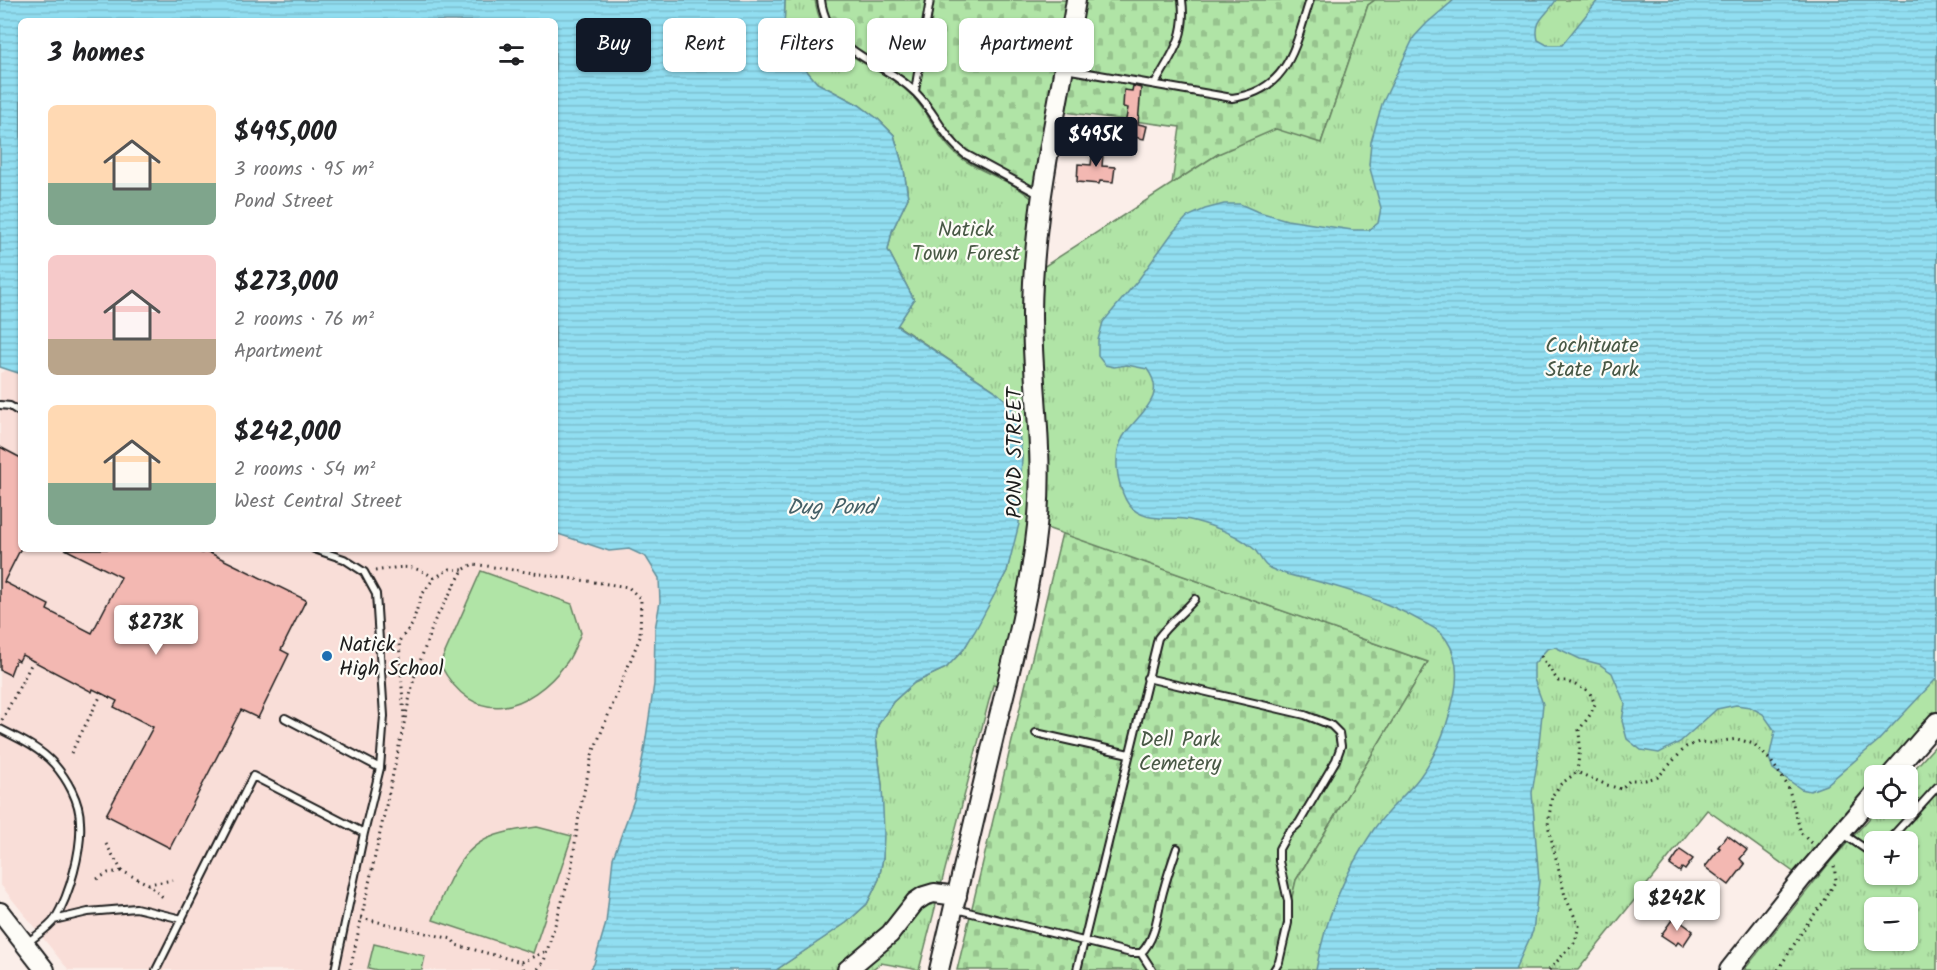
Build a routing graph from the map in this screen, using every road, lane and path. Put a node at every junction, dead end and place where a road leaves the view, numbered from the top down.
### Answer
1 (821, 0) edge
2 (930, 0) edge
3 (1076, 0) edge
4 (1182, 0) edge
5 (1310, 0) edge
6 (1073, 18) edge
7 (1063, 72) edge
8 (1082, 72) edge
9 (1155, 84) junction
10 (915, 91) junction
11 (1042, 196) junction
12 (0, 405) edge
13 (18, 411) edge
14 (323, 552) edge
15 (463, 570) junction
16 (375, 571) dead end
17 (434, 578) junction
18 (1195, 599) dead end
19 (1541, 656) dead end
20 (33, 661) dead end
21 (1147, 678) junction
22 (102, 693) dead end
23 (285, 718) dead end
24 (405, 722) junction
25 (1937, 722) edge
26 (0, 724) edge
27 (0, 729) edge
28 (1036, 733) dead end
29 (71, 753) dead end
30 (1129, 754) junction
31 (1900, 765) edge
32 (380, 768) junction
33 (1577, 771) junction
34 (1937, 787) edge
35 (1864, 806) edge
36 (1897, 831) edge
37 (1841, 832) junction
38 (364, 833) junction
39 (106, 844) dead end
40 (1812, 844) dead end
41 (1177, 848) dead end
42 (1864, 848) edge
43 (1834, 863) dead end
44 (122, 871) junction
45 (97, 879) dead end
46 (174, 880) dead end
47 (148, 884) junction
48 (165, 899) dead end
49 (955, 902) junction
50 (0, 912) edge
51 (361, 918) junction
52 (182, 919) junction
53 (54, 920) junction
54 (1084, 941) junction
55 (24, 945) junction
56 (547, 951) junction
57 (1141, 953) junction
58 (521, 962) junction
59 (45, 970) edge
60 (156, 970) edge
61 (335, 970) edge
62 (350, 970) edge
63 (524, 970) edge
64 (537, 970) edge
65 (848, 970) edge
66 (939, 970) edge
67 (1077, 970) edge
68 (1152, 970) edge
69 (1274, 970) edge
70 (1549, 970) edge
71 (1729, 970) edge
72 (1778, 970) edge

1 - 10 lane
2 - 10 lane
3 - 6 street, POND STREET
4 - 9 lane
5 - 9 lane
7 - 11 street, POND STREET
8 - 9 lane
10 - 11 lane
11 - 49 street, POND STREET
12 - 13 lane
14 - 32 lane
15 - 17 path
15 - 24 path
15 - 56 path
16 - 17 path
17 - 24 path
18 - 21 lane
19 - 33 path
20 - 26 path
21 - 30 lane
21 - 69 lane
22 - 29 path
23 - 32 lane
24 - 51 path
25 - 31 street
27 - 53 lane
28 - 30 lane
30 - 54 lane
32 - 38 lane
33 - 40 path
33 - 70 path
34 - 36 lane
35 - 37 street
37 - 42 lane
37 - 71 street
38 - 52 lane
38 - 61 lane
39 - 44 path
41 - 57 lane
43 - 72 path
44 - 45 path
44 - 47 path
46 - 47 path
47 - 48 path
49 - 54 lane
49 - 65 street
49 - 66 street, POND STREET
50 - 55 street
51 - 58 path
51 - 62 path
52 - 53 lane
52 - 60 lane
53 - 55 lane
54 - 57 lane
54 - 67 lane
55 - 59 street
56 - 58 path
56 - 64 path
57 - 68 lane
58 - 63 path

